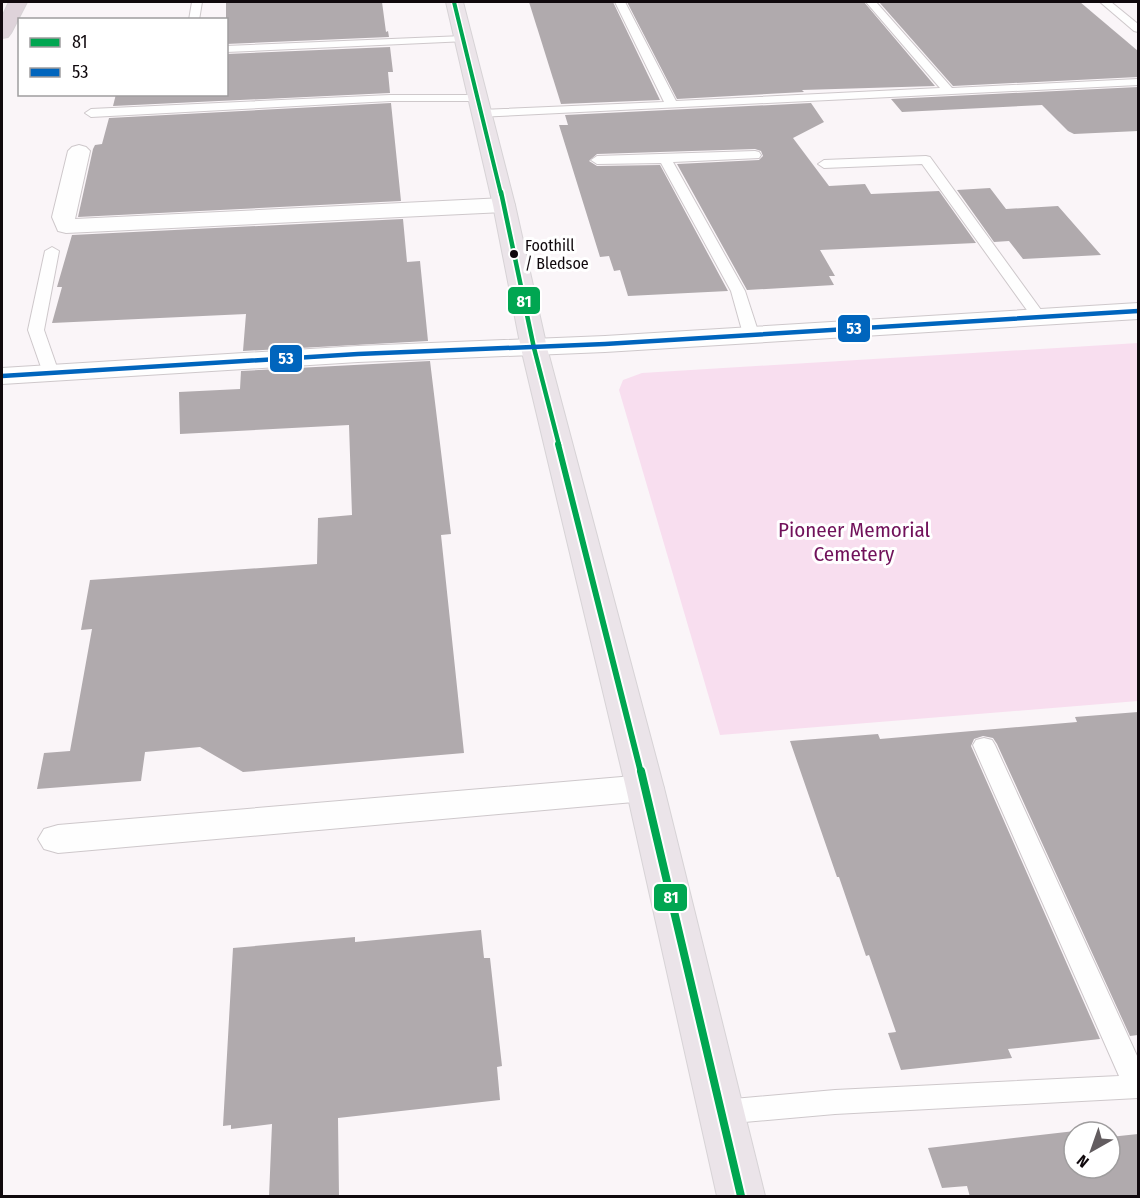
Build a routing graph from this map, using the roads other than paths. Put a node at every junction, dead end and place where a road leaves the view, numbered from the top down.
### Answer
1 (18, 2) edge
2 (197, 2) edge
3 (454, 2) edge
4 (620, 2) edge
5 (871, 2) edge
6 (1105, 2) edge
7 (194, 18) edge
8 (1138, 29) edge
9 (2, 33) edge
10 (463, 39) junction
11 (228, 49) edge
12 (1138, 82) edge
13 (949, 91) junction
14 (672, 105) junction
15 (479, 106) junction
16 (91, 112) dead end
17 (79, 151) dead end
18 (755, 155) dead end
19 (665, 159) junction
20 (597, 160) dead end
21 (824, 164) dead end
22 (504, 205) junction
23 (52, 251) dead end
24 (1138, 311) edge
25 (1039, 317) junction
26 (751, 334) junction
27 (534, 348) junction
28 (51, 373) junction
29 (2, 376) edge
30 (984, 745) dead end
31 (645, 788) junction
32 (58, 839) dead end
33 (1138, 1086) edge
34 (722, 1112) junction
35 (741, 1197) edge

1 - 9 highway
2 - 7 lane
3 - 10 main road
4 - 14 lane
5 - 13 lane
6 - 8 lane
10 - 11 lane
10 - 15 main road
12 - 13 lane
13 - 14 lane
14 - 15 lane
15 - 16 lane
15 - 22 main road
17 - 22 street
18 - 19 lane
19 - 20 lane
19 - 26 lane
21 - 25 lane
22 - 27 main road
23 - 28 lane
24 - 25 street
25 - 26 street
26 - 27 street
27 - 28 street
27 - 31 main road
28 - 29 street
30 - 33 lane
31 - 32 street
31 - 34 main road
33 - 34 lane
34 - 35 main road

